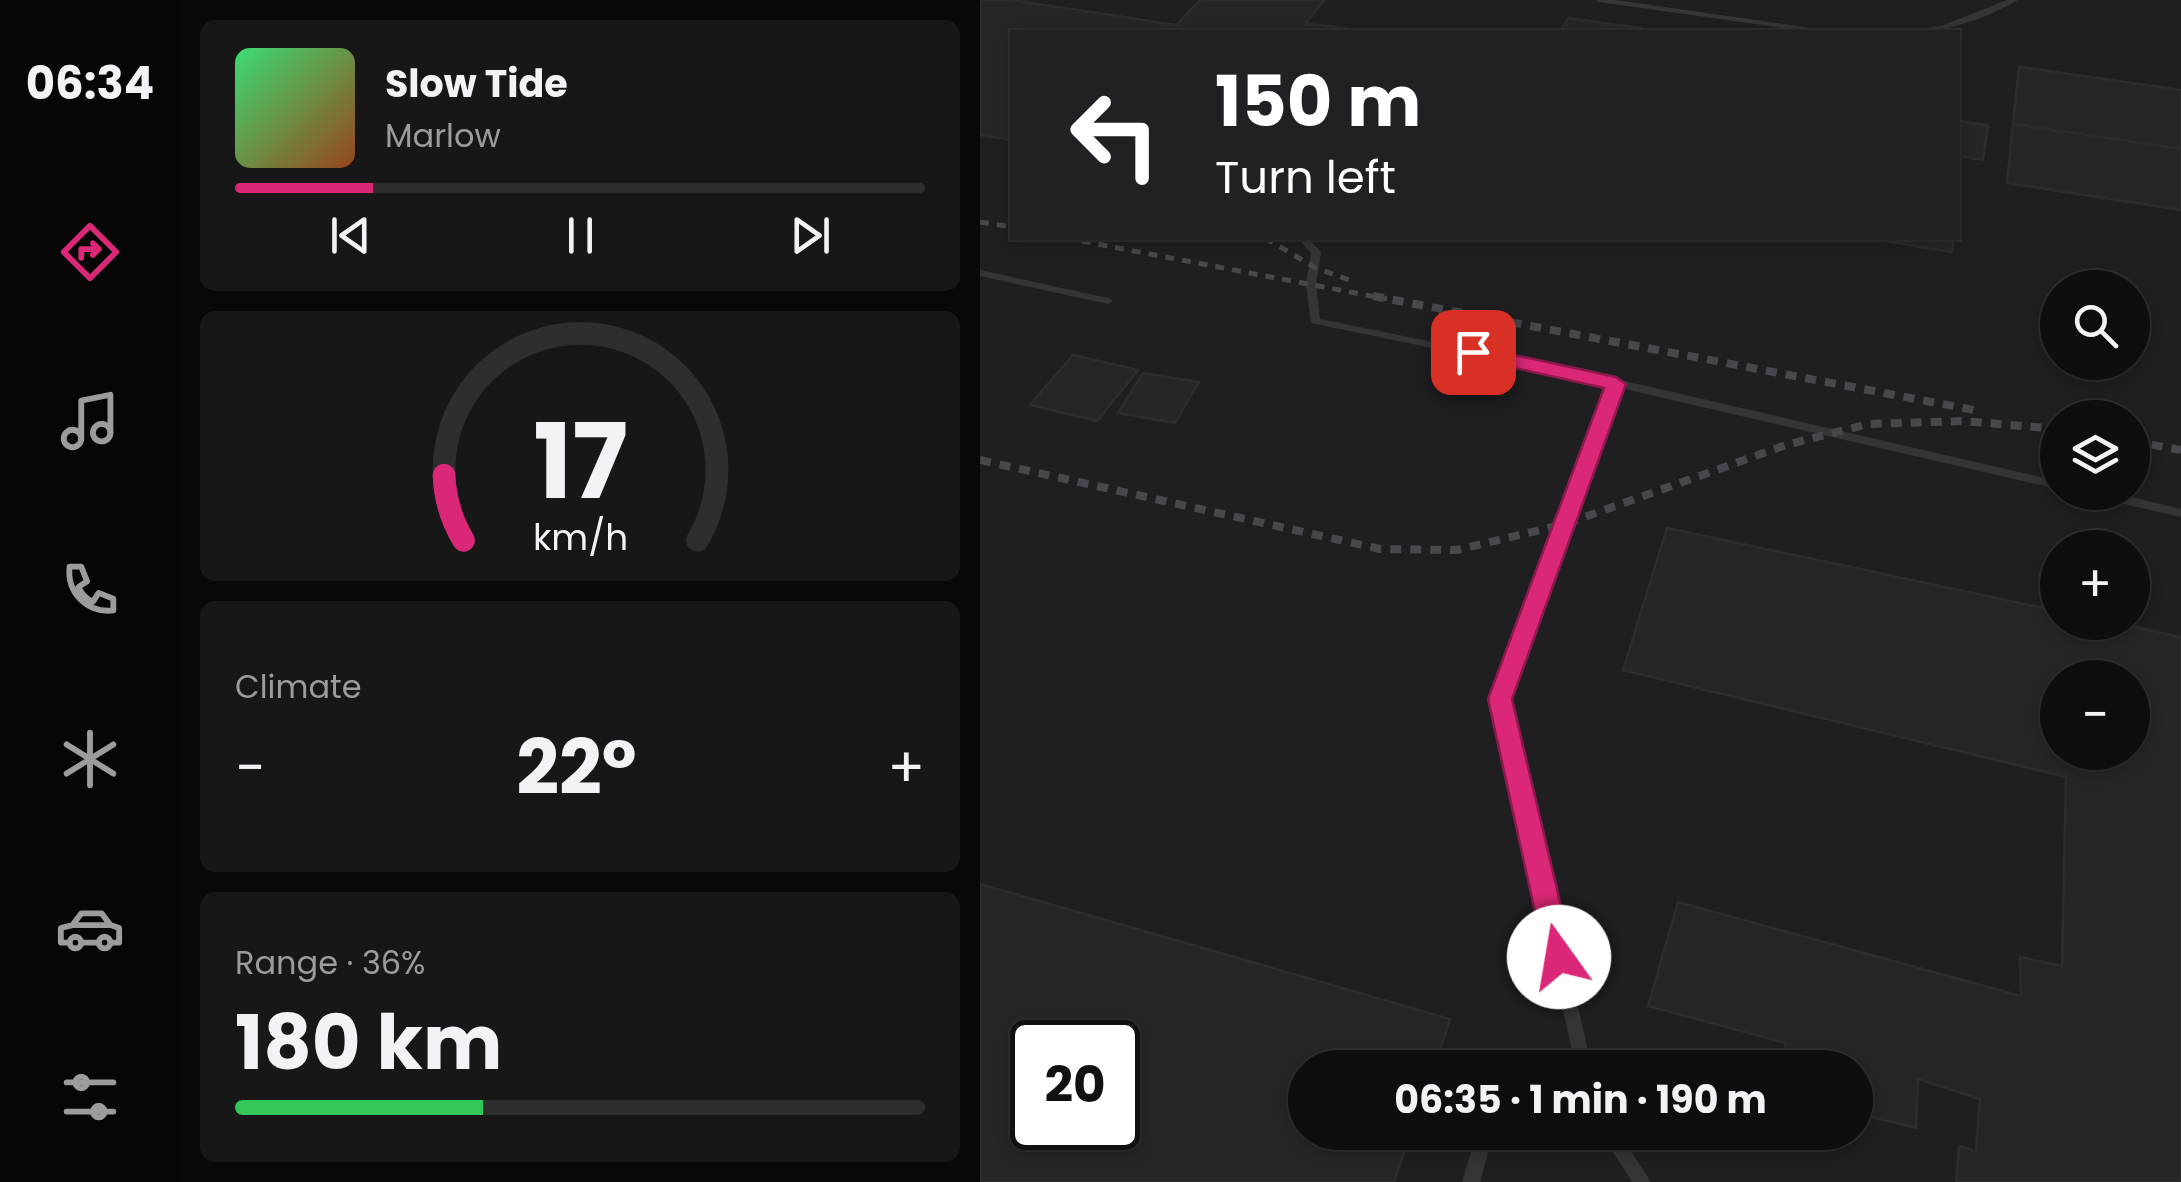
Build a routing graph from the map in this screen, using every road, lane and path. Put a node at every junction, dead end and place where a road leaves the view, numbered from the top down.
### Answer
1 (1599, 0) edge
2 (2014, 0) edge
3 (1810, 30) edge
4 (1926, 30) edge
5 (1305, 240) edge
6 (980, 273) edge
7 (1108, 301) dead end
8 (1616, 384) junction
9 (2040, 481) edge
10 (2150, 506) edge
11 (2181, 513) edge
12 (1580, 1050) edge
13 (1481, 1150) edge
14 (1620, 1150) edge
15 (1471, 1182) edge
16 (1642, 1182) edge

1 - 3 lane
2 - 4 lane
5 - 8 lane
6 - 7 lane
8 - 9 lane
8 - 12 lane
10 - 11 lane
13 - 15 lane
14 - 16 lane

